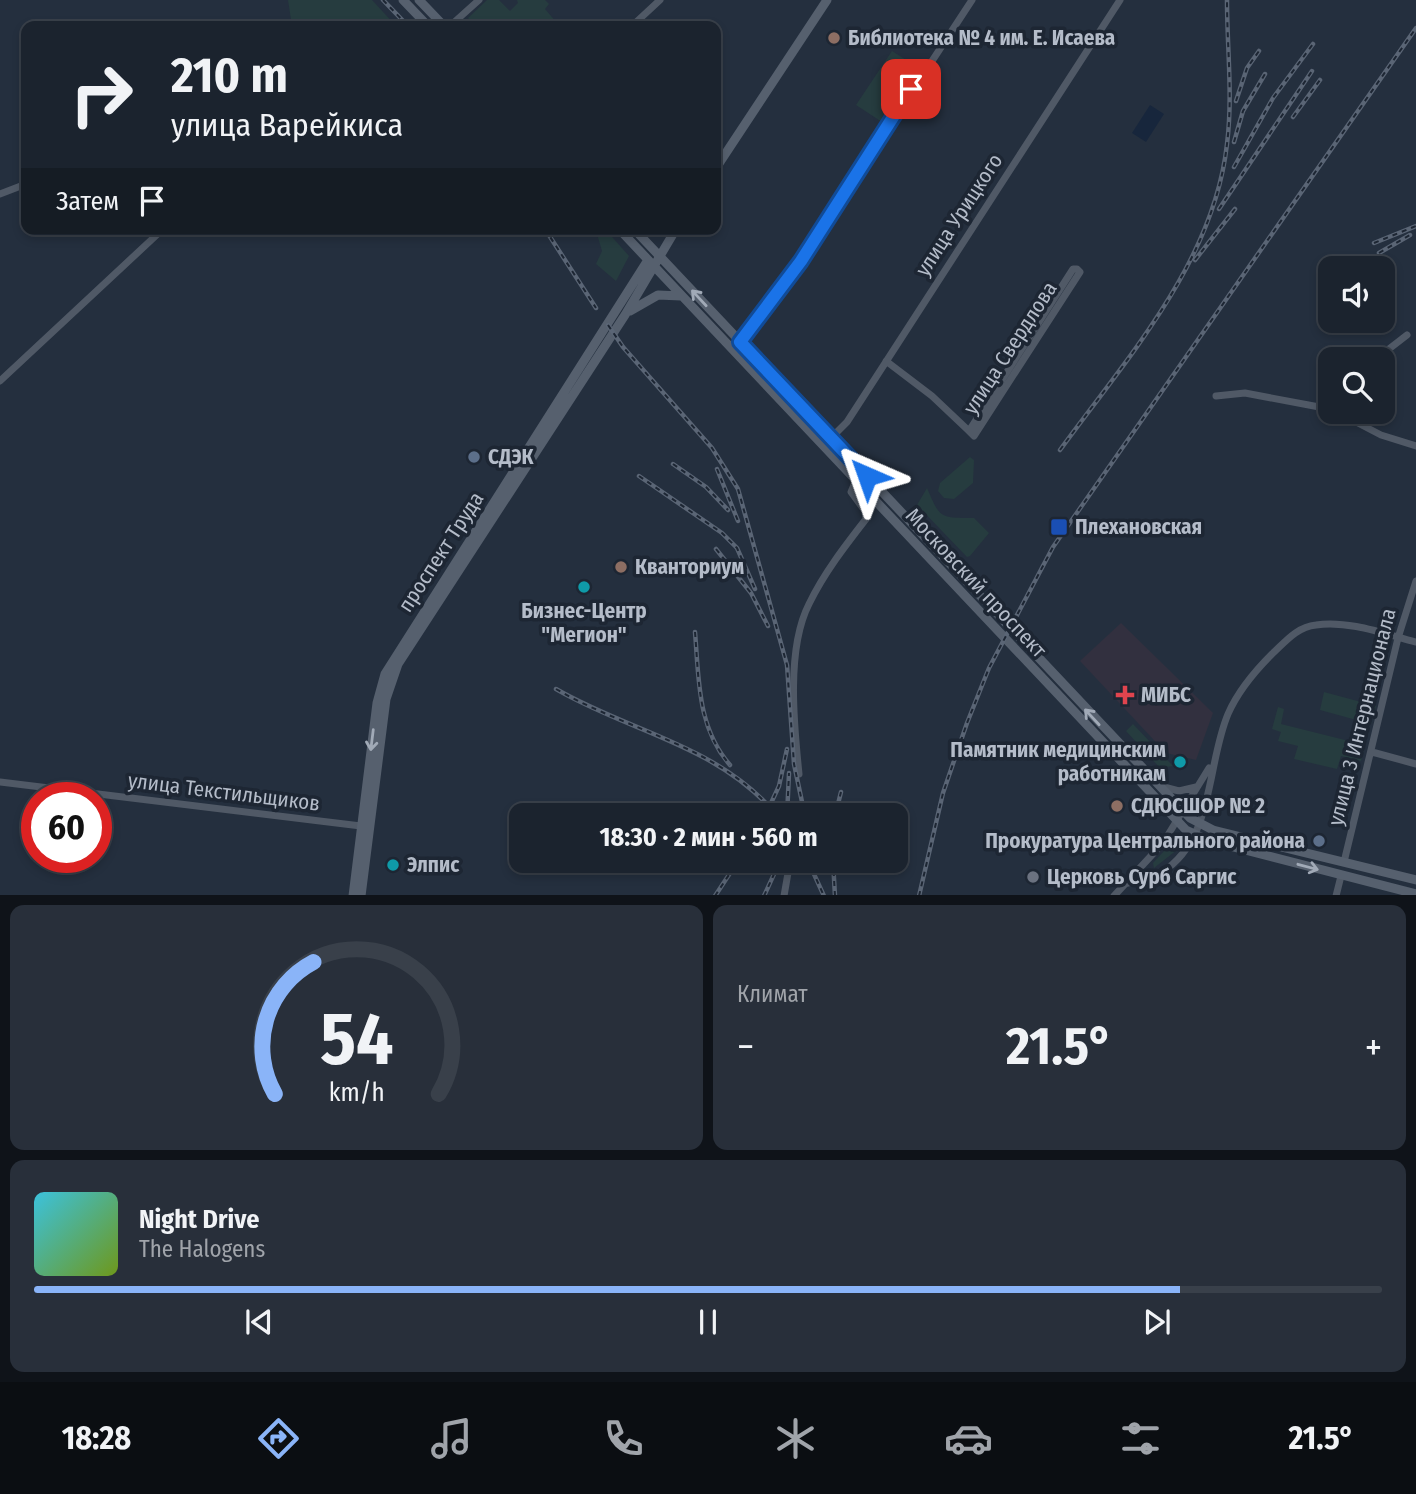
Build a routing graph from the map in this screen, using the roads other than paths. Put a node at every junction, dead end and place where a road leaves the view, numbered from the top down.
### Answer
1 (403, 0) edge
2 (419, 0) edge
3 (479, 0) edge
4 (660, 0) edge
5 (827, 0) edge
6 (972, 0) edge
7 (1120, 0) edge
8 (423, 21) edge
9 (439, 21) edge
10 (456, 21) edge
11 (637, 21) edge
12 (721, 160) edge
13 (21, 186) edge
14 (0, 194) edge
15 (157, 235) edge
16 (625, 235) edge
17 (640, 235) edge
18 (672, 235) edge
19 (658, 255) junction
20 (651, 263) junction
21 (683, 297) junction
22 (625, 315) junction
23 (1407, 335) dead end
24 (740, 342) junction
25 (1392, 347) edge
26 (886, 361) junction
27 (0, 381) edge
28 (1216, 396) dead end
29 (1318, 407) edge
30 (1360, 424) edge
31 (972, 433) junction
32 (831, 438) junction
33 (823, 445) junction
34 (1416, 446) edge
35 (856, 480) junction
36 (1416, 581) edge
37 (435, 601) junction
38 (1398, 638) junction
39 (1416, 642) edge
40 (1371, 752) junction
41 (1213, 763) junction
42 (1416, 764) edge
43 (799, 774) dead end
44 (0, 782) edge
45 (1156, 784) junction
46 (1197, 787) junction
47 (1207, 796) junction
48 (1182, 810) junction
49 (1176, 820) junction
50 (1200, 824) junction
51 (366, 826) junction
52 (1195, 835) junction
53 (1148, 860) junction
54 (1344, 862) junction
55 (788, 873) dead end
56 (1161, 873) junction
57 (1341, 876) junction
58 (1416, 880) edge
59 (1125, 884) junction
60 (1416, 894) edge
61 (353, 895) edge
62 (361, 895) edge
63 (784, 895) edge
64 (1114, 895) edge
65 (1336, 895) edge

1 - 8 main road
2 - 9 main road
3 - 10 street
4 - 11 street
5 - 12 main road
6 - 24 street
7 - 26 street, улица Урицкого
13 - 14 street
15 - 27 street
16 - 20 main road, Московский проспект
17 - 19 main road, Московский проспект
18 - 19 main road
19 - 20 main road
24 -> 19 main road, Московский проспект
20 - 21 main road, Московский проспект
20 - 22 main road, проспект Труда
20 - 37 main road, проспект Труда
21 - 22 main road
21 - 33 main road, Московский проспект
22 - 37 main road, проспект Труда
23 - 25 street
24 - 32 main road, Московский проспект
26 - 31 street
26 - 32 street, улица Урицкого
28 - 29 street
30 - 34 street
31 - 31 street, улица Свердлова
32 - 33 street, улица Урицкого
45 -> 32 main road, Московский проспект
33 - 35 main road, Московский проспект
35 - 43 street
35 - 49 main road, Московский проспект
36 - 38 street, улица 3 Интернационала
37 - 51 main road, проспект Труда
38 - 39 street
38 - 40 street, улица 3 Интернационала
38 - 41 street
40 - 42 street
40 - 54 street, улица 3 Интернационала
41 - 46 street
41 - 47 street
44 - 51 street, улица Текстильщиков
45 - 46 street
45 - 48 main road, Московский проспект
46 - 47 street
46 - 48 street
47 - 50 street
48 - 49 street
48 - 50 main road, Московский проспект
49 - 52 main road, Московский проспект
49 - 53 street
50 - 52 street
50 - 54 main road, Московский проспект
51 - 61 main road, проспект Труда
51 - 62 main road, проспект Труда
52 - 56 street
52 -> 57 main road
53 - 56 street
53 - 59 street
54 - 58 main road, Московский проспект
55 - 63 street
56 - 59 street
57 - 60 main road
57 - 65 street
59 - 64 street

